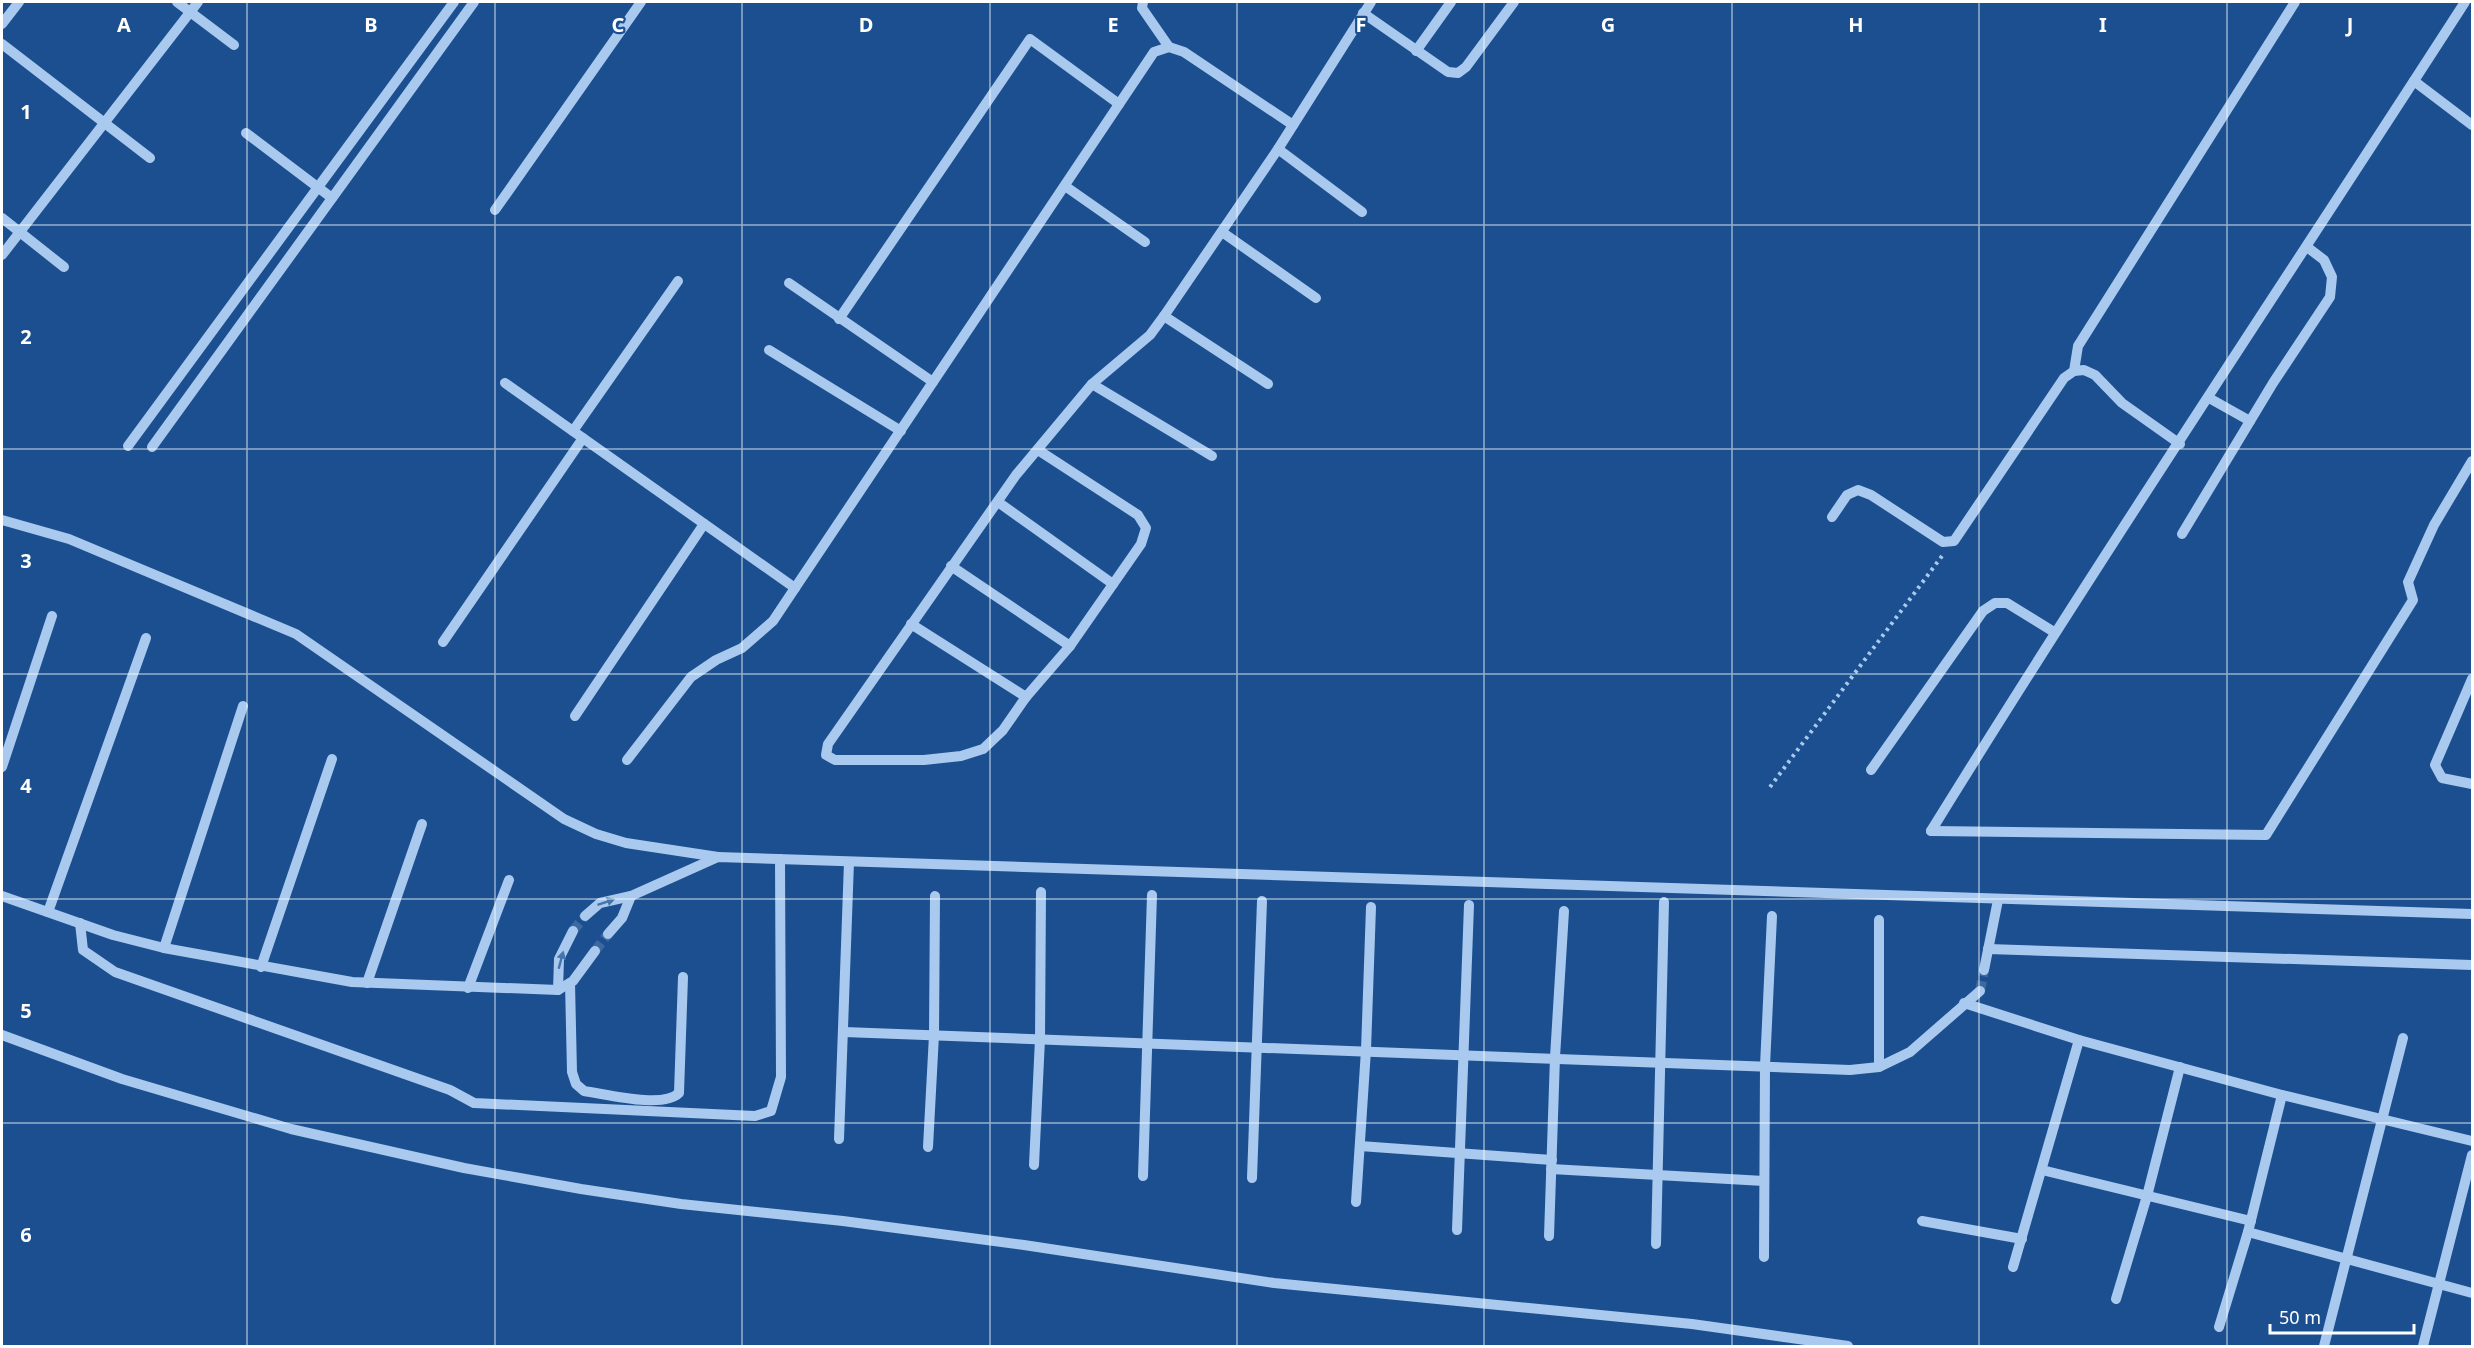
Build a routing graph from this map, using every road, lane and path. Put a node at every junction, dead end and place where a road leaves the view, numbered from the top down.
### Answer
1 (19, 2) edge
2 (177, 2) edge
3 (198, 2) edge
4 (454, 2) edge
5 (474, 2) edge
6 (641, 2) edge
7 (1143, 2) edge
8 (1371, 2) edge
9 (1451, 2) edge
10 (1515, 2) edge
11 (2295, 2) edge
12 (2465, 2) edge
13 (190, 11) junction
14 (1363, 13) junction
15 (2, 24) edge
16 (2, 44) edge
17 (234, 45) dead end
18 (1169, 47) junction
19 (1416, 51) junction
20 (2414, 81) junction
21 (1119, 104) junction
22 (104, 123) junction
23 (1293, 125) junction
24 (2472, 125) edge
25 (246, 133) dead end
26 (1278, 149) junction
27 (150, 158) dead end
28 (1065, 186) junction
29 (318, 187) junction
30 (332, 198) junction
31 (495, 210) dead end
32 (1362, 212) dead end
33 (2, 218) edge
34 (19, 232) junction
35 (1222, 232) junction
36 (1145, 242) dead end
37 (2307, 247) junction
38 (2, 255) edge
39 (64, 267) dead end
40 (678, 281) dead end
41 (789, 284) dead end
42 (1316, 298) dead end
43 (1164, 316) junction
44 (839, 319) junction
45 (768, 350) dead end
46 (2074, 371) junction
47 (933, 382) junction
48 (505, 383) dead end
49 (1092, 384) junction
50 (1268, 384) dead end
51 (2209, 398) junction
52 (2250, 421) junction
53 (573, 431) junction
54 (901, 431) junction
55 (583, 438) junction
56 (2180, 444) junction
57 (128, 446) dead end
58 (152, 447) dead end
59 (1038, 450) junction
60 (1212, 456) dead end
61 (2472, 461) edge
62 (998, 502) junction
63 (1832, 517) dead end
64 (2, 520) edge
65 (704, 524) junction
66 (2182, 534) dead end
67 (1954, 541) junction
68 (951, 566) junction
69 (1113, 585) junction
70 (795, 588) junction
71 (52, 616) dead end
72 (911, 624) junction
73 (2054, 632) junction
74 (146, 638) dead end
75 (443, 642) dead end
76 (1070, 646) junction
77 (2472, 679) edge
78 (1026, 697) junction
79 (243, 705) dead end
80 (575, 716) dead end
81 (332, 759) dead end
82 (627, 760) dead end
83 (2, 767) edge
84 (1871, 770) dead end
85 (2472, 784) edge
86 (1770, 787) dead end
87 (422, 824) dead end
88 (718, 857) junction
89 (780, 859) junction
90 (849, 862) junction
91 (509, 880) dead end
92 (1041, 892) dead end
93 (1152, 895) dead end
94 (2, 896) edge
95 (631, 896) junction
96 (935, 896) dead end
97 (1998, 900) junction
98 (1262, 901) dead end
99 (1664, 902) dead end
100 (1469, 905) dead end
101 (1371, 907) dead end
102 (1564, 911) dead end
103 (48, 912) junction
104 (2472, 914) edge
105 (585, 916) tunnel mouth
106 (1772, 916) dead end
107 (1879, 920) dead end
108 (80, 924) junction
109 (573, 931) tunnel mouth
110 (608, 934) tunnel mouth
111 (164, 948) junction
112 (1988, 949) junction
113 (596, 951) tunnel mouth
114 (2472, 965) edge
115 (261, 967) junction
116 (1984, 970) tunnel mouth
117 (683, 977) dead end
118 (367, 983) junction
119 (570, 983) junction
120 (468, 988) junction
121 (558, 990) junction
122 (1980, 991) tunnel mouth
123 (1964, 1003) junction
124 (844, 1032) junction
125 (2, 1035) edge
126 (934, 1035) junction
127 (2403, 1038) dead end
128 (1040, 1039) junction
129 (2079, 1040) junction
130 (1148, 1043) junction
131 (1256, 1046) junction
132 (1366, 1050) junction
133 (1464, 1054) junction
134 (1555, 1057) junction
135 (1660, 1062) junction
136 (1765, 1066) junction
137 (1879, 1067) junction
138 (2180, 1067) junction
139 (2282, 1095) junction
140 (2383, 1118) junction
141 (839, 1139) dead end
142 (2472, 1141) edge
143 (1360, 1146) junction
144 (928, 1147) dead end
145 (1461, 1154) junction
146 (2472, 1155) edge
147 (1034, 1165) dead end
148 (1551, 1165) junction
149 (2042, 1170) junction
150 (1143, 1176) dead end
151 (1657, 1176) junction
152 (1252, 1178) dead end
153 (1764, 1181) junction
154 (2147, 1196) junction
155 (1356, 1202) dead end
156 (1922, 1221) dead end
157 (2250, 1226) junction
158 (1457, 1230) dead end
159 (1549, 1236) dead end
160 (2022, 1239) junction
161 (1656, 1244) dead end
162 (1764, 1257) dead end
163 (2347, 1257) junction
164 (2013, 1267) dead end
165 (2439, 1283) junction
166 (2472, 1293) edge
167 (2116, 1299) dead end
168 (2219, 1327) dead end
169 (1848, 1347) edge
170 (2324, 1347) edge
171 (2423, 1347) edge

1 - 15 street
2 - 13 street
3 - 13 street
4 - 29 street
5 - 30 street
6 - 31 street
7 - 18 street
8 - 14 street
9 - 19 street
10 - 19 street
11 - 46 street
12 - 20 street
13 - 17 street
13 - 22 street
14 - 19 street
14 - 23 street
16 - 22 street
18 - 21 street
18 - 23 street
20 - 24 street
20 - 37 street
21 - 28 street
21 - 44 street
22 - 27 street
22 - 34 street
23 - 26 street
25 - 29 street
26 - 32 street
26 - 35 street
28 - 36 street
28 - 47 street
29 - 30 street
29 - 57 street
30 - 58 street
33 - 34 street
34 - 38 street
34 - 39 street
35 - 42 street
35 - 43 street
37 - 51 street
37 - 52 street
40 - 53 street
41 - 44 street
43 - 49 street
43 - 50 street
44 - 47 street
45 - 54 street
46 - 56 street
46 - 67 street
47 - 54 street
48 - 53 street
49 - 59 street
49 - 60 street
51 - 52 street
51 - 56 street
52 - 66 street
53 - 55 street
54 - 70 street
55 - 65 street
55 - 75 street
56 - 73 street
59 - 62 street
59 - 69 street
61 - 73 street
62 - 68 street
62 - 69 street
63 - 67 street
64 - 88 street
65 - 70 street
65 - 80 street
67 - 86 path
68 - 72 street
68 - 76 street
69 - 76 street
70 - 82 street
71 - 83 street
72 - 78 street
72 - 78 street
73 - 84 street
74 - 103 street
76 - 78 street
77 - 85 street
79 - 111 street
81 - 115 street
87 - 118 street
88 - 89 street
88 - 95 street
89 - 90 street
89 - 108 street
90 - 97 street
90 - 124 street
91 - 120 street
92 - 128 street
93 - 130 street
94 - 103 street
105 -> 95 street
95 - 110 street
96 - 126 street
97 - 104 street
97 - 112 street
98 - 131 street
99 - 135 street
100 - 133 street
101 - 132 street
102 - 134 street
103 - 108 street
106 - 136 street
107 - 137 street
108 - 111 street
121 -> 109 street
111 - 115 street
112 - 114 street
112 - 116 street
113 - 119 street
115 - 118 street
117 - 119 street
118 - 120 street
119 - 121 street
120 - 121 street
122 - 123 street
123 - 129 street
123 - 137 street
124 - 126 street
124 - 141 street
125 - 169 street
126 - 128 street
126 - 144 street
127 - 140 street
128 - 130 street
128 - 147 street
129 - 138 street
129 - 149 street
130 - 131 street
130 - 150 street
131 - 132 street
131 - 152 street
132 - 133 street
132 - 143 street
133 - 134 street
133 - 145 street
134 - 135 street
134 - 148 street
135 - 136 street
135 - 151 street
136 - 137 street
136 - 153 street
138 - 139 street
138 - 154 street
139 - 140 street
139 - 157 street
140 - 142 street
140 - 163 street
143 - 145 street
143 - 155 street
145 - 148 street
145 - 158 street
146 - 165 street
148 - 151 street
148 - 159 street
149 - 154 street
149 - 160 street
151 - 153 street
151 - 161 street
153 - 162 street
154 - 157 street
154 - 167 street
156 - 160 street
157 - 163 street
157 - 168 street
160 - 164 street
163 - 165 street
163 - 170 street
165 - 166 street
165 - 171 street

